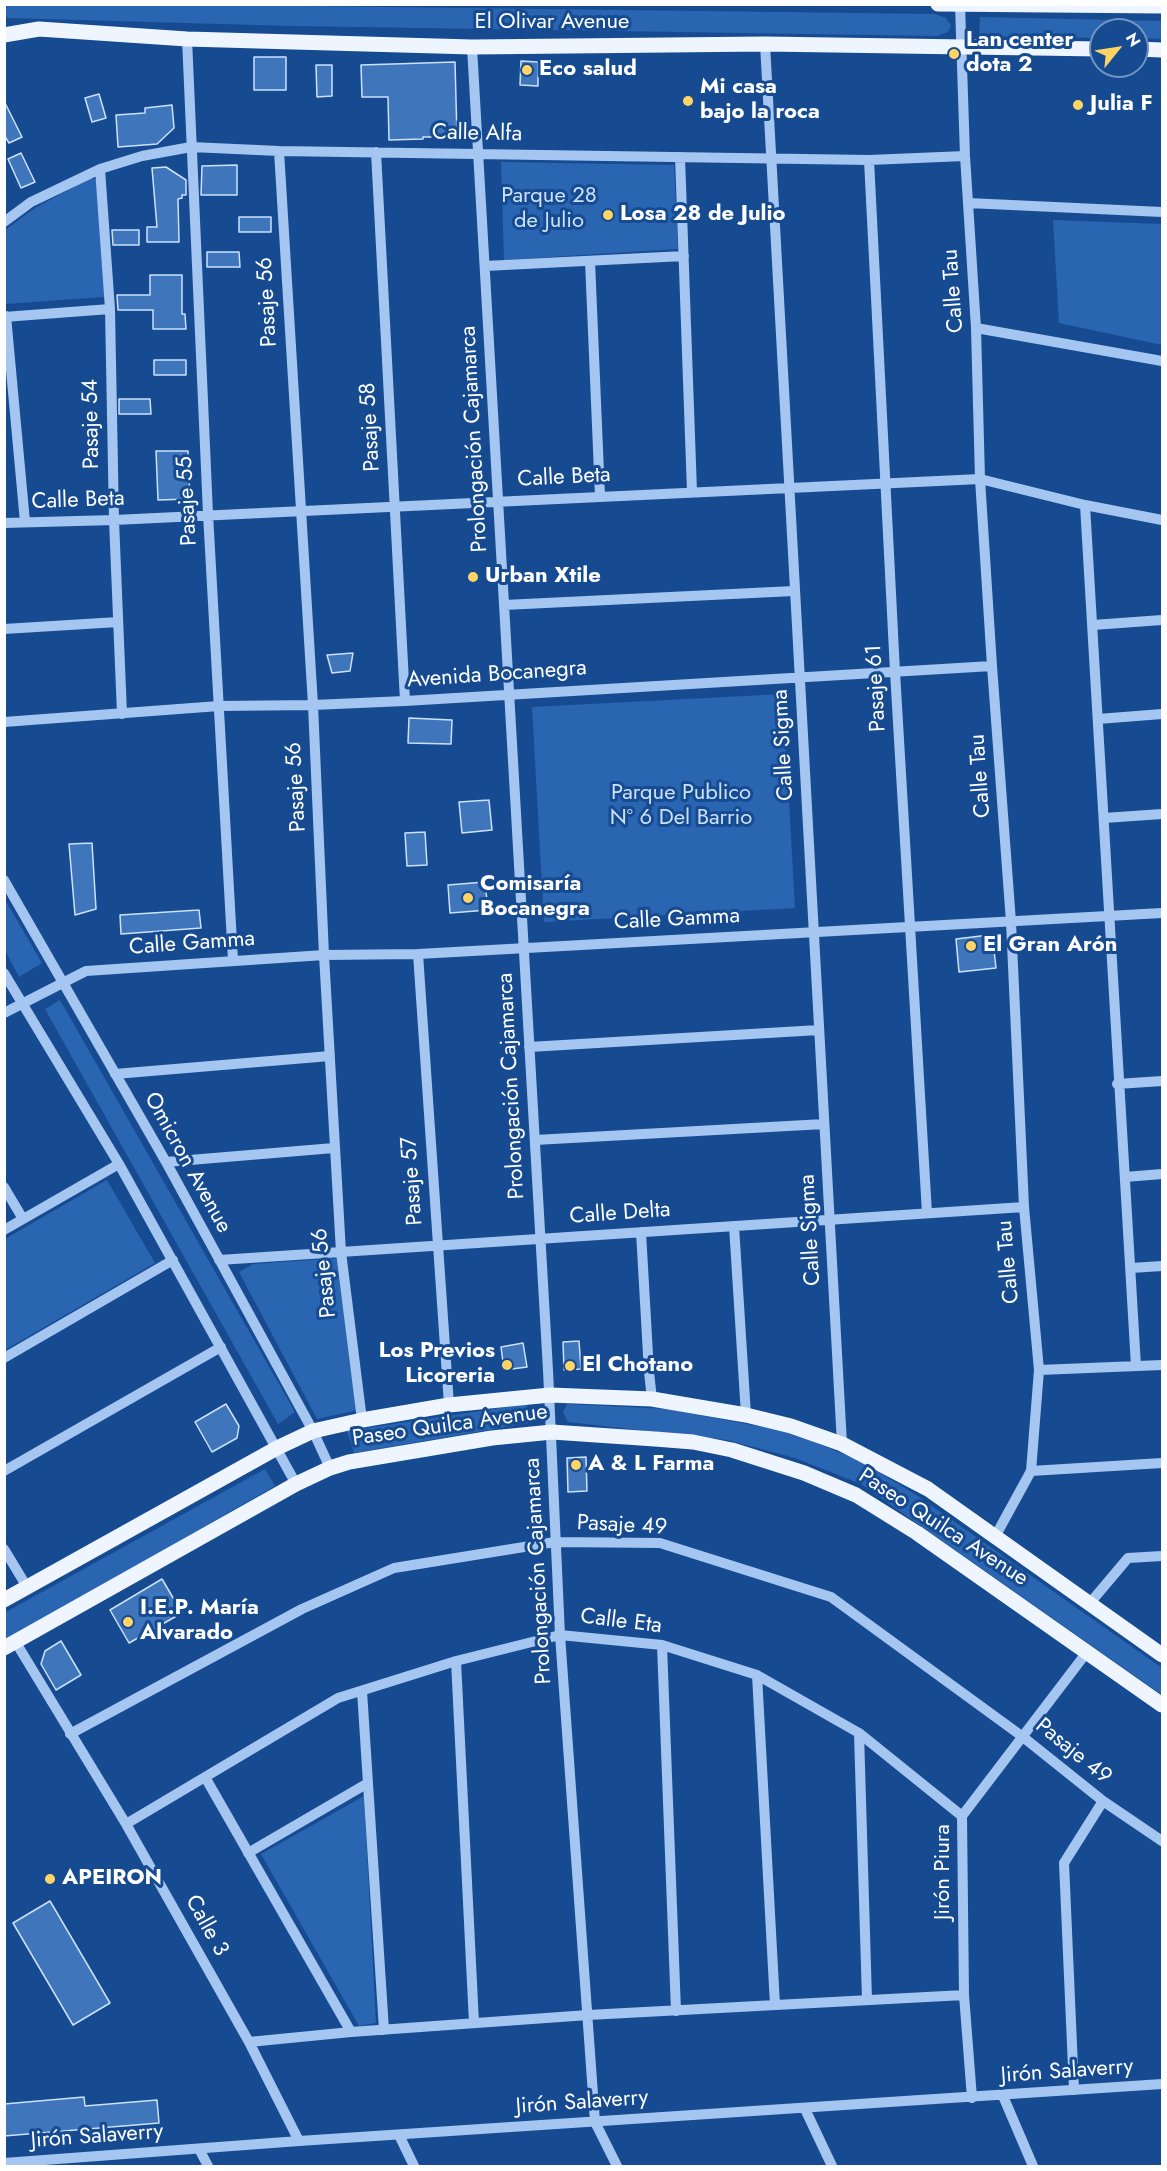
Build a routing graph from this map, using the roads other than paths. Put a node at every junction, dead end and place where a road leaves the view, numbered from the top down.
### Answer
1 (938, 4) edge
2 (960, 5) edge
3 (1041, 5) edge
4 (1162, 6) edge
5 (4, 35) edge
6 (187, 39) junction
7 (765, 44) junction
8 (472, 46) junction
9 (961, 47) junction
10 (1089, 49) edge
11 (190, 147) junction
12 (279, 151) junction
13 (376, 152) junction
14 (478, 154) junction
15 (964, 156) junction
16 (680, 157) junction
17 (771, 158) junction
18 (869, 160) junction
19 (100, 169) junction
20 (968, 203) junction
21 (1162, 212) edge
22 (4, 222) edge
23 (684, 256) junction
24 (590, 261) junction
25 (485, 266) junction
26 (110, 309) junction
27 (5, 316) edge
28 (976, 328) junction
29 (1162, 361) edge
30 (980, 479) junction
31 (885, 484) junction
32 (789, 488) junction
33 (692, 492) junction
34 (600, 496) junction
35 (498, 501) junction
36 (1084, 505) junction
37 (394, 506) junction
38 (300, 510) junction
39 (208, 514) junction
40 (114, 520) junction
41 (1162, 520) edge
42 (25, 522) junction
43 (4, 523) edge
44 (795, 591) junction
45 (504, 604) junction
46 (1162, 620) edge
47 (118, 622) junction
48 (1093, 625) junction
49 (4, 629) edge
50 (992, 666) junction
51 (896, 672) junction
52 (800, 678) junction
53 (509, 693) junction
54 (405, 701) junction
55 (313, 705) junction
56 (219, 706) junction
57 (122, 714) junction
58 (1162, 714) edge
59 (1098, 719) junction
60 (4, 722) edge
61 (1162, 814) edge
62 (1104, 818) junction
63 (4, 880) edge
64 (1162, 914) edge
65 (1110, 917) junction
66 (1011, 922) junction
67 (910, 927) junction
68 (814, 932) junction
69 (524, 948) junction
70 (418, 954) junction
71 (324, 955) junction
72 (232, 960) junction
73 (4, 973) edge
74 (62, 982) junction
75 (22, 1003) junction
76 (4, 1013) edge
77 (819, 1030) junction
78 (530, 1047) junction
79 (330, 1056) junction
80 (115, 1074) junction
81 (1162, 1081) edge
82 (1118, 1084) junction
83 (824, 1124) junction
84 (535, 1140) junction
85 (334, 1148) junction
86 (166, 1162) junction
87 (119, 1164) junction
88 (1162, 1174) edge
89 (1125, 1177) junction
90 (4, 1187) edge
91 (1024, 1207) junction
92 (927, 1213) junction
93 (23, 1219) junction
94 (830, 1220) junction
95 (734, 1226) junction
96 (4, 1230) edge
97 (641, 1232) junction
98 (541, 1239) junction
99 (436, 1245) junction
100 (341, 1252) junction
101 (173, 1260) junction
102 (219, 1260) junction
103 (1162, 1266) edge
104 (1131, 1268) junction
105 (220, 1347) junction
106 (4, 1358) edge
107 (1162, 1365) edge
108 (1136, 1366) junction
109 (1039, 1370) junction
110 (550, 1395) junction
111 (652, 1399) junction
112 (449, 1405) junction
113 (746, 1415) junction
114 (362, 1420) junction
115 (313, 1431) junction
116 (552, 1432) junction
117 (842, 1444) junction
118 (277, 1448) junction
119 (1162, 1463) edge
120 (330, 1468) junction
121 (4, 1471) edge
122 (1031, 1472) junction
123 (296, 1484) junction
124 (996, 1535) junction
125 (555, 1542) junction
126 (4, 1549) edge
127 (1162, 1556) edge
128 (27, 1587) junction
129 (4, 1600) edge
130 (1090, 1603) junction
131 (560, 1635) junction
132 (10, 1644) edge
133 (662, 1645) junction
134 (1087, 1652) junction
135 (1162, 1655) edge
136 (456, 1661) junction
137 (757, 1675) junction
138 (362, 1691) junction
139 (1162, 1705) edge
140 (859, 1733) junction
141 (70, 1734) junction
142 (1023, 1737) junction
143 (204, 1777) junction
144 (368, 1783) junction
145 (1102, 1801) junction
146 (962, 1816) junction
147 (126, 1824) junction
148 (1162, 1841) edge
149 (248, 1853) junction
150 (964, 1995) junction
151 (867, 2000) junction
152 (775, 2006) junction
153 (676, 2011) junction
154 (588, 2015) junction
155 (474, 2023) junction
156 (384, 2030) junction
157 (351, 2032) junction
158 (249, 2042) junction
159 (1162, 2085) edge
160 (1074, 2090) junction
161 (1003, 2096) junction
162 (972, 2098) junction
163 (805, 2109) junction
164 (596, 2122) junction
165 (399, 2135) junction
166 (299, 2141) junction
167 (199, 2149) junction
168 (4, 2163) edge
169 (208, 2166) edge
170 (414, 2166) edge
171 (618, 2166) edge
172 (832, 2166) edge
173 (1034, 2166) edge

1 - 2 main road
2 - 3 main road
2 - 9 street, Calle Tau
3 - 4 main road
5 - 6 main road, El Olivar Avenue
6 - 8 main road, El Olivar Avenue
6 - 11 street, Pasaje 55
7 - 8 main road, El Olivar Avenue
7 - 9 main road, El Olivar Avenue
7 - 17 street, Calle Sigma
8 - 14 street, Prolongación Cajamarca
9 - 10 main road, El Olivar Avenue
9 - 15 street, Calle Tau
11 - 12 street, Calle Alfa
11 - 19 street, Calle Alfa
11 - 39 street, Pasaje 55
12 - 13 street, Calle Alfa
12 - 38 street, Pasaje 56
13 - 14 street, Calle Alfa
13 - 37 street, Pasaje 58
14 - 16 street, Calle Alfa
14 - 25 street, Prolongación Cajamarca
15 - 18 street, Calle Alfa
15 - 20 street, Calle Tau
16 - 17 street, Calle Alfa
16 - 23 street
17 - 18 street, Calle Alfa
17 - 32 street, Calle Sigma
18 - 31 street, Pasaje 61
19 - 22 street, Calle Alfa
19 - 26 street, Pasaje 54
20 - 21 street
20 - 28 street, Calle Tau
23 - 24 street
23 - 33 street
24 - 25 street
24 - 34 street
25 - 35 street, Prolongación Cajamarca
26 - 27 street
26 - 40 street, Pasaje 54
27 - 42 street
28 - 29 street
28 - 30 street, Calle Tau
30 - 31 street, Calle Beta
30 - 36 street, Calle Beta
30 - 50 street, Calle Tau
31 - 32 street, Calle Beta
31 - 51 street, Pasaje 61
32 - 33 street, Calle Beta
32 - 44 street, Calle Sigma
33 - 34 street, Calle Beta
34 - 35 street, Calle Beta
35 - 37 street, Calle Beta
35 - 45 street, Prolongación Cajamarca
36 - 41 street, Calle Beta
36 - 48 street
37 - 38 street, Calle Beta
37 - 54 street, Pasaje 58
38 - 39 street, Calle Beta
38 - 55 street, Pasaje 56
39 - 40 street, Calle Beta
39 - 56 street, Pasaje 55
40 - 42 street, Calle Beta
40 - 47 street, Pasaje 54
42 - 43 street, Calle Beta
44 - 45 street
44 - 52 street, Calle Sigma
45 - 53 street, Prolongación Cajamarca
46 - 48 street
47 - 49 street
47 - 57 street, Pasaje 54
48 - 59 street
50 - 51 street, Avenida Bocanegra
50 - 66 street, Calle Tau
51 - 52 street, Avenida Bocanegra
51 - 67 street, Pasaje 61
52 - 53 street, Avenida Bocanegra
52 - 68 street, Calle Sigma
53 - 54 street, Avenida Bocanegra
53 - 69 street, Prolongación Cajamarca
54 - 55 street, Avenida Bocanegra
55 - 56 street, Avenida Bocanegra
55 - 71 street, Pasaje 56
56 - 57 street, Avenida Bocanegra
56 - 72 street, Pasaje 55
57 - 60 street, Avenida Bocanegra
58 - 59 street
59 - 62 street
61 - 62 street
62 - 65 street
63 - 74 street, Omicron Avenue
64 - 65 street, Calle Gamma
65 - 66 street, Calle Gamma
65 - 82 street
66 - 67 street, Calle Gamma
66 - 91 street, Calle Tau
67 - 68 street, Calle Gamma
67 - 92 street, Pasaje 61
68 - 69 street, Calle Gamma
68 - 77 street, Calle Sigma
69 - 70 street, Calle Gamma
69 - 78 street, Prolongación Cajamarca
70 - 71 street, Calle Gamma
70 - 99 street, Pasaje 57
71 - 72 street, Calle Gamma
71 - 79 street, Pasaje 56
72 - 74 street, Calle Gamma
73 - 75 street
74 - 75 street, Calle Gamma
74 - 80 street, Omicron Avenue
75 - 76 street, Calle Gamma
75 - 87 street
77 - 78 street
77 - 83 street, Calle Sigma
78 - 84 street, Prolongación Cajamarca
79 - 80 street
79 - 85 street, Pasaje 56
80 - 86 street, Omicron Avenue
81 - 82 street
82 - 89 street
83 - 84 street
83 - 94 street, Calle Sigma
84 - 98 street, Prolongación Cajamarca
85 - 86 street
85 - 100 street, Pasaje 56
86 - 102 street, Omicron Avenue
87 - 93 street
87 - 101 street
88 - 89 street
89 - 104 street
90 - 93 street
91 - 92 street, Calle Delta
91 - 109 street, Calle Tau
92 - 94 street, Calle Delta
93 - 96 street
94 - 95 street, Calle Delta
94 - 117 street, Calle Sigma
95 - 97 street, Calle Delta
95 - 113 street
97 - 98 street, Calle Delta
97 - 111 street
98 - 99 street, Calle Delta
98 - 110 street, Prolongación Cajamarca
99 - 100 street, Calle Delta
99 - 112 street, Pasaje 57
100 - 102 street, Calle Delta
100 - 114 street, Pasaje 56
101 - 105 street
101 - 106 street
102 - 115 street, Omicron Avenue
103 - 104 street
104 - 108 street
105 - 118 street
105 - 121 street
107 - 108 street
108 - 109 street
109 - 122 street, Calle Tau
110 - 111 main road, Paseo Quilca Avenue
110 - 112 main road, Paseo Quilca Avenue
110 - 116 street, Prolongación Cajamarca
111 - 113 main road, Paseo Quilca Avenue
112 - 114 main road, Paseo Quilca Avenue
113 - 117 main road, Paseo Quilca Avenue
114 - 115 main road, Paseo Quilca Avenue
115 - 118 main road, Paseo Quilca Avenue
115 - 120 street, Omicron Avenue
116 - 120 main road, Paseo Quilca Avenue
116 - 125 street, Prolongación Cajamarca
116 - 134 main road, Paseo Quilca Avenue
117 - 124 main road, Paseo Quilca Avenue
118 - 123 street
118 - 128 main road, Paseo Quilca Avenue
119 - 122 street
120 - 123 main road, Paseo Quilca Avenue
122 - 124 street, Calle Tau
123 - 132 main road, Paseo Quilca Avenue
124 - 130 main road, Paseo Quilca Avenue
125 - 131 street, Prolongación Cajamarca
125 - 141 street, Pasaje 49
125 - 142 street, Pasaje 49
126 - 128 street
127 - 130 street
128 - 129 main road, Paseo Quilca Avenue
130 - 135 main road, Paseo Quilca Avenue
131 - 133 street, Calle Eta
131 - 136 street, Calle Eta
131 - 154 street, Prolongación Cajamarca
132 - 141 street, Calle 3
133 - 137 street, Calle Eta
133 - 153 street
134 - 139 main road, Paseo Quilca Avenue
134 - 142 street, Jirón Piura
136 - 138 street, Calle Eta
136 - 155 street
137 - 140 street, Calle Eta
137 - 152 street
138 - 143 street, Calle Eta
138 - 144 street
140 - 146 street, Calle Eta
140 - 151 street
141 - 147 street, Calle 3
142 - 145 street, Pasaje 49
142 - 146 street, Jirón Piura
143 - 147 street, Calle Eta
143 - 149 street
144 - 149 street
144 - 156 street
145 - 148 street, Pasaje 49
145 - 160 street
146 - 150 street, Jirón Piura
147 - 158 street, Calle 3
149 - 157 street
150 - 151 street
150 - 162 street, Jirón Piura
151 - 152 street
152 - 153 street
153 - 154 street
154 - 155 street
154 - 164 street, Prolongación Cajamarca
155 - 156 street
156 - 157 street
157 - 158 street
158 - 166 street, Calle 3
159 - 160 street, Jirón Salaverry
160 - 161 street, Jirón Salaverry
161 - 162 street, Jirón Salaverry
161 - 173 street
162 - 163 street, Jirón Salaverry
163 - 164 street, Jirón Salaverry
163 - 172 street
164 - 165 street, Jirón Salaverry
164 - 171 street
165 - 166 street, Jirón Salaverry
165 - 170 street
166 - 167 street, Jirón Salaverry
167 - 168 street, Jirón Salaverry
167 - 169 street

